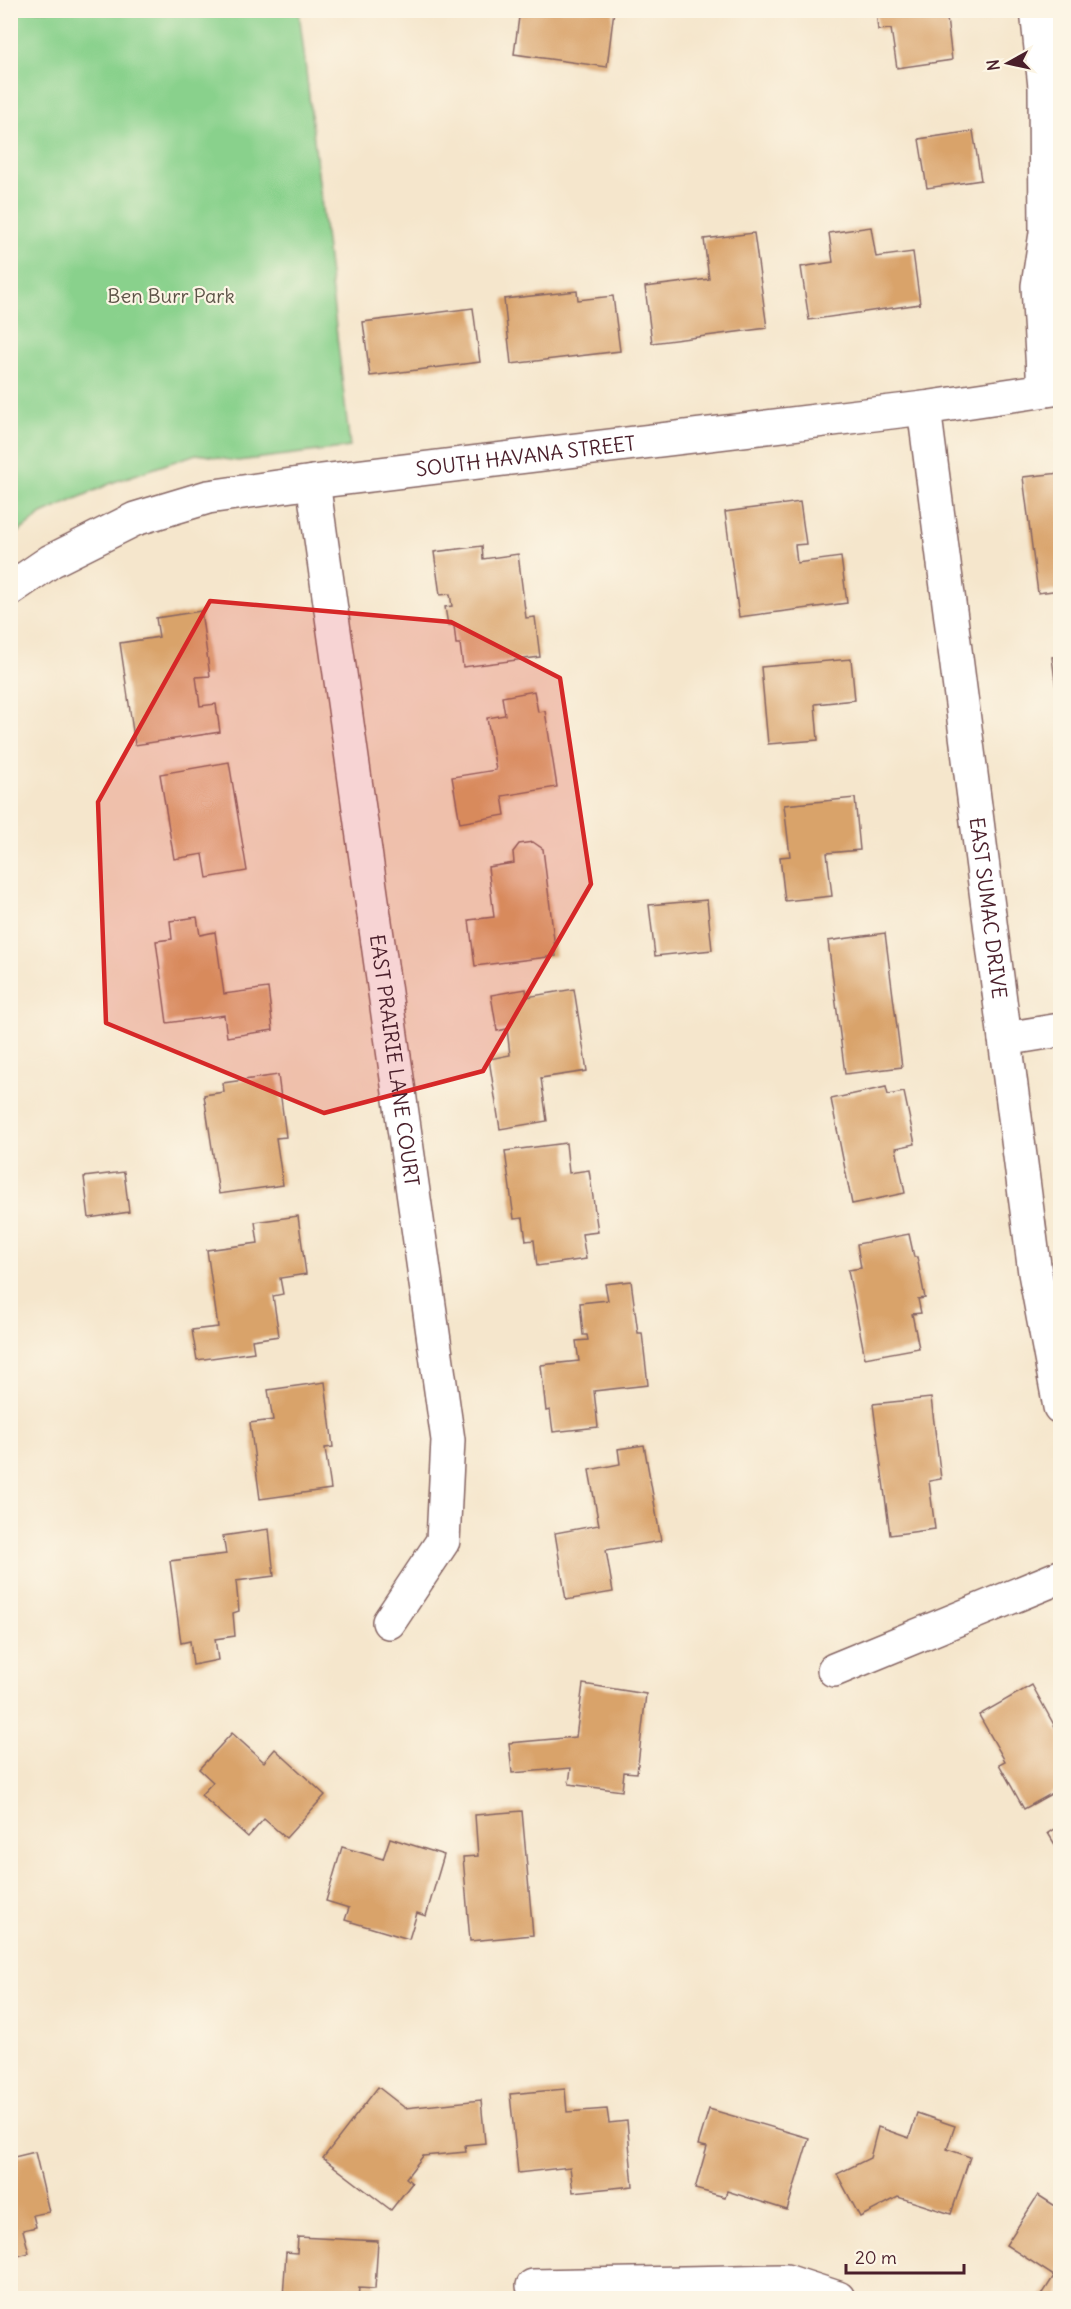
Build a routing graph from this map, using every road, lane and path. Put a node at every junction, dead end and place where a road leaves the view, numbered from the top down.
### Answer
1 (1037, 10) edge
2 (1052, 389) edge
3 (924, 408) junction
4 (313, 482) junction
5 (10, 589) edge
6 (1060, 1030) edge
7 (1005, 1039) junction
8 (1060, 1407) edge
9 (1060, 1577) edge
10 (389, 1622) dead end
11 (834, 1670) dead end
12 (533, 2286) dead end
13 (838, 2298) edge

1 - 2 street
2 - 3 street, SOUTH HAVANA STREET
3 - 4 street, SOUTH HAVANA STREET
3 - 7 street, EAST SUMAC DRIVE
4 - 5 street, SOUTH HAVANA STREET
4 - 10 street, EAST PRAIRIE LANE COURT
6 - 7 street
7 - 8 street, EAST SUMAC DRIVE
9 - 11 street
12 - 13 street

